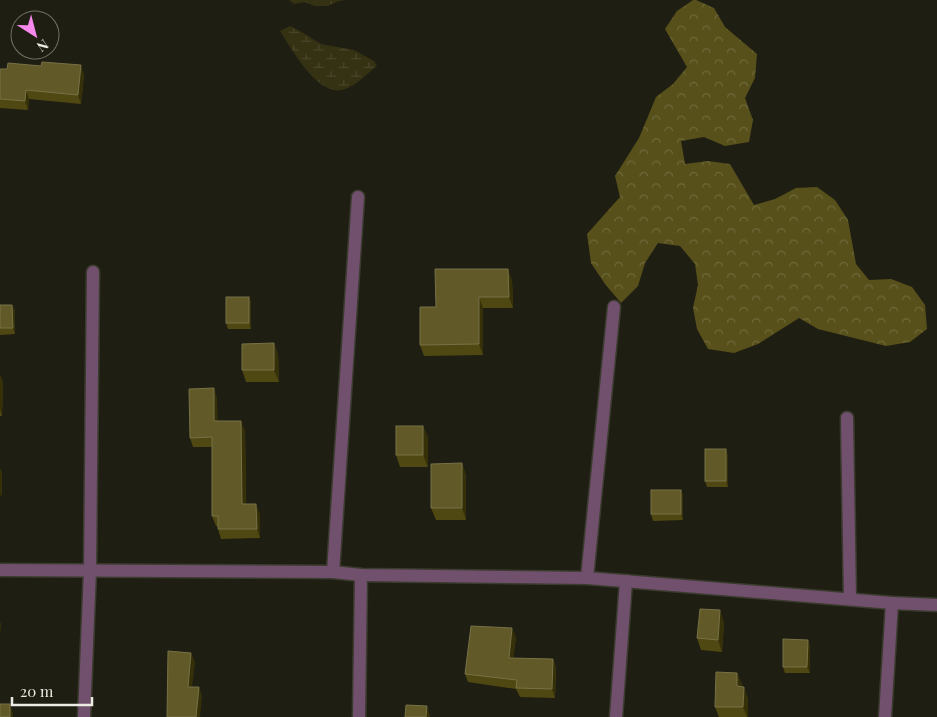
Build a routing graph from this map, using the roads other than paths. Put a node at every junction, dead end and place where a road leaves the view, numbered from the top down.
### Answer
1 (358, 197) dead end
2 (93, 272) dead end
3 (614, 308) dead end
4 (847, 418) dead end
5 (0, 570) edge
6 (90, 570) junction
7 (333, 572) junction
8 (361, 575) junction
9 (587, 578) junction
10 (626, 581) junction
11 (850, 599) junction
12 (892, 603) junction
13 (937, 605) edge
14 (84, 717) edge
15 (358, 717) edge
16 (616, 717) edge
17 (885, 717) edge

1 - 7 street
2 - 6 street
3 - 9 street
4 - 11 street
5 - 6 street
6 - 7 street
6 - 14 street
7 - 8 street
8 - 9 street
8 - 15 street
9 - 10 street
10 - 11 street
10 - 16 street
11 - 12 street
12 - 13 street
12 - 17 street

